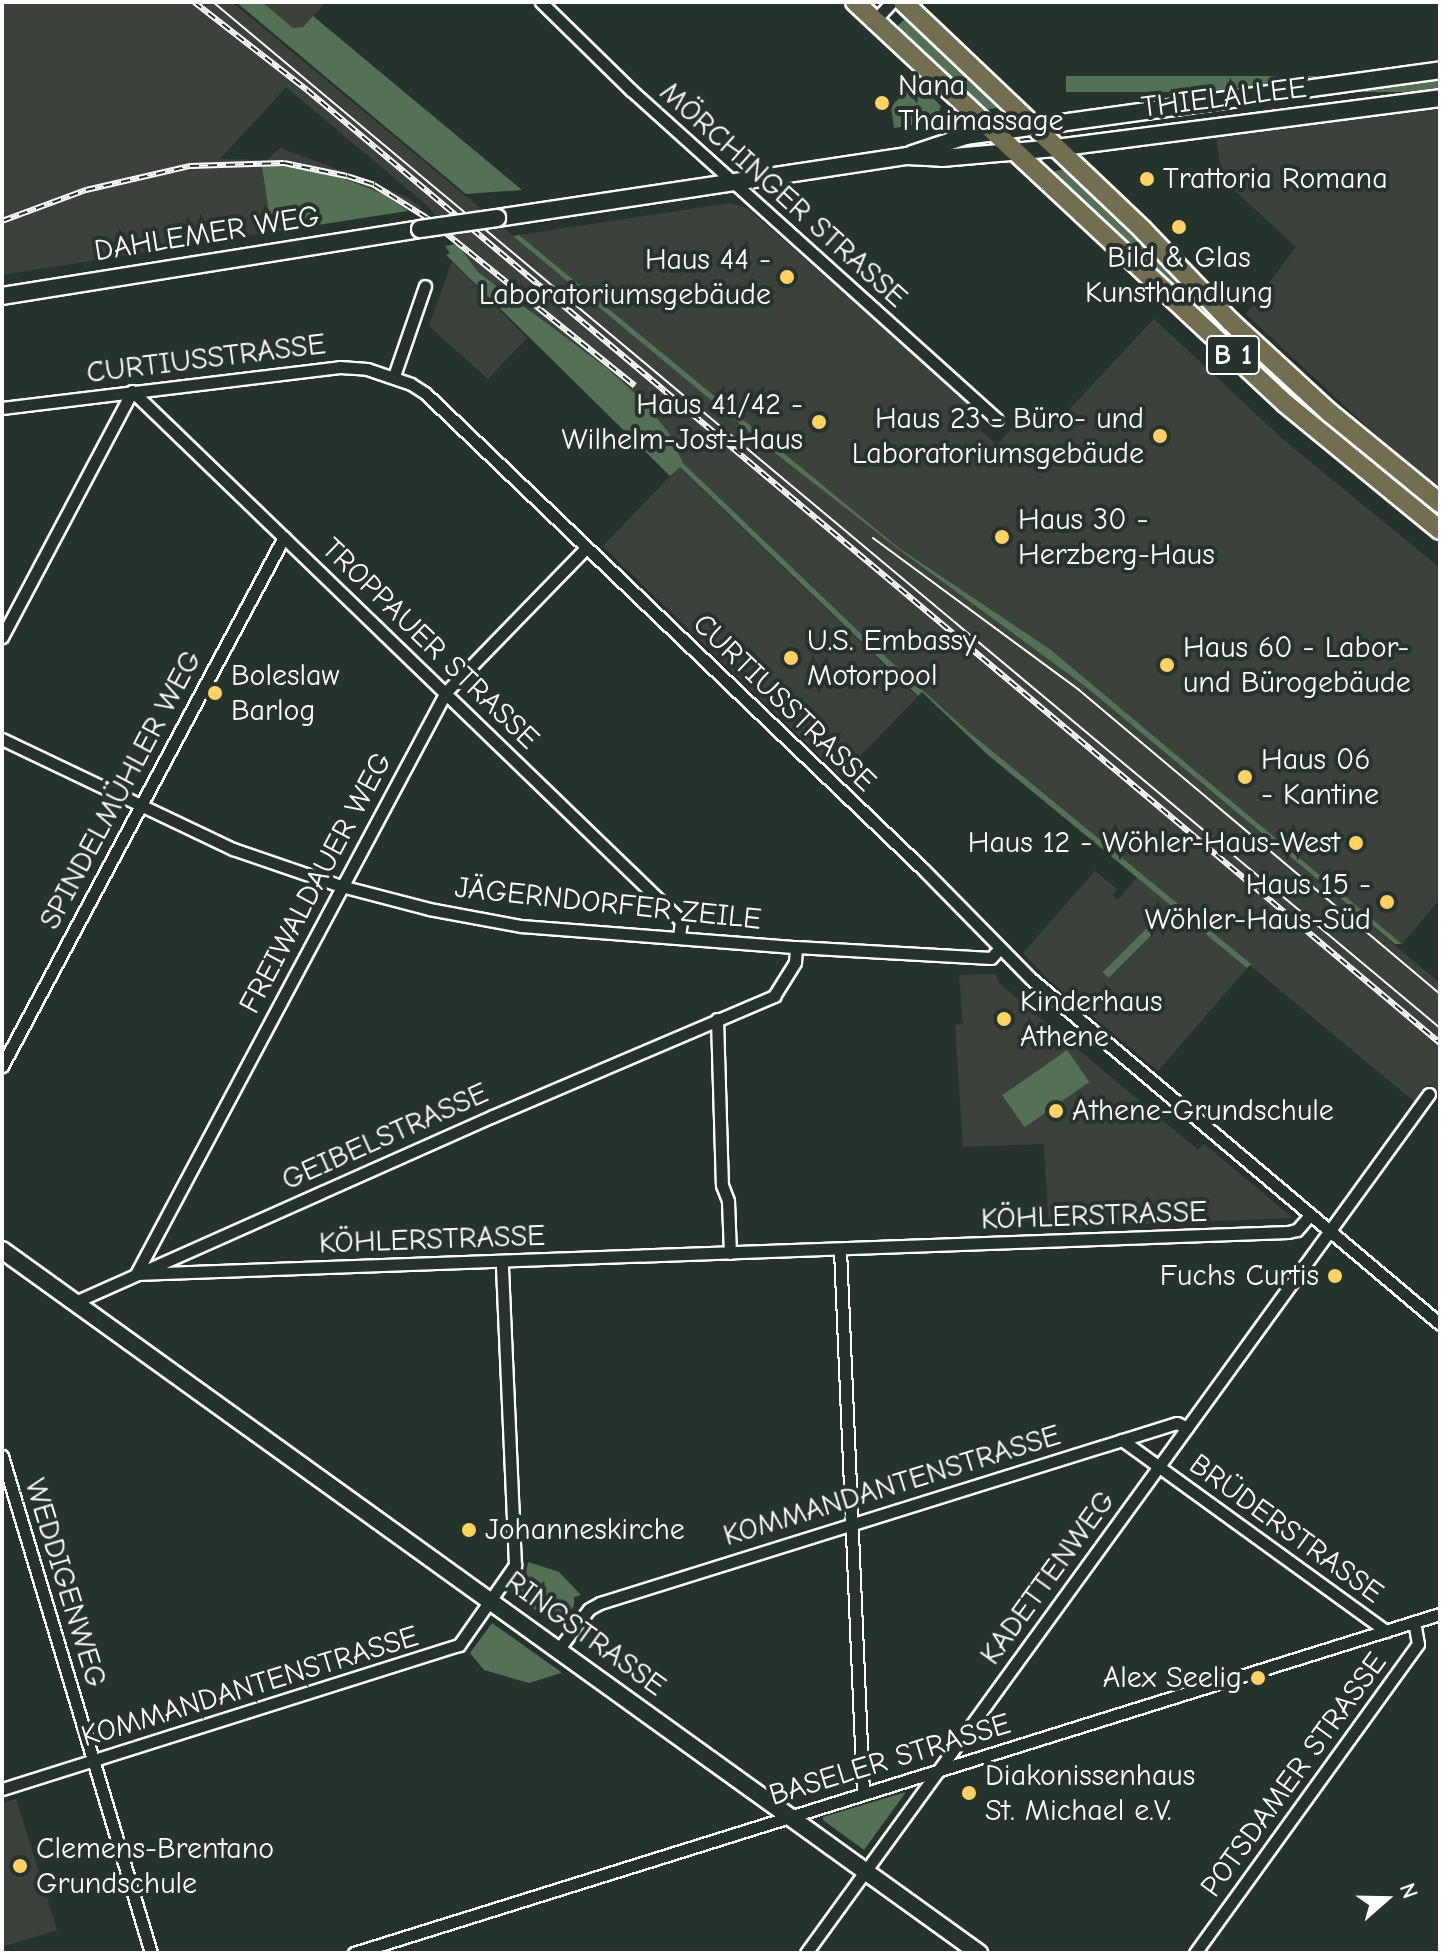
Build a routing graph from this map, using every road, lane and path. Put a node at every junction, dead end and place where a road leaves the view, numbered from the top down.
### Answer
1 (541, 2) edge
2 (855, 2) edge
3 (892, 2) edge
4 (903, 2) edge
5 (875, 20) junction
6 (1440, 70) edge
7 (1440, 98) edge
8 (1037, 128) junction
9 (996, 133) junction
10 (1056, 148) junction
11 (1016, 152) junction
12 (907, 156) junction
13 (735, 183) junction
14 (425, 286) dead end
15 (2, 296) edge
16 (394, 376) junction
17 (132, 391) junction
18 (2, 408) edge
19 (997, 419) dead end
20 (1384, 456) junction
21 (1370, 474) junction
22 (1440, 503) edge
23 (1440, 530) edge
24 (284, 537) junction
25 (586, 548) junction
26 (2, 637) edge
27 (446, 692) junction
28 (2, 739) edge
29 (140, 805) junction
30 (341, 886) junction
31 (679, 938) junction
32 (796, 947) junction
33 (999, 949) junction
34 (717, 1019) junction
35 (2, 1066) edge
36 (1429, 1094) dead end
37 (1310, 1215) junction
38 (1329, 1232) junction
39 (840, 1249) junction
40 (2, 1250) edge
41 (730, 1253) junction
42 (502, 1262) junction
43 (136, 1274) junction
44 (75, 1302) junction
45 (1440, 1324) edge
46 (1187, 1428) junction
47 (1122, 1440) junction
48 (2, 1456) edge
49 (1158, 1467) junction
50 (852, 1524) junction
51 (491, 1602) junction
52 (1440, 1614) edge
53 (1414, 1622) junction
54 (1386, 1631) junction
55 (558, 1650) junction
56 (94, 1761) junction
57 (939, 1769) junction
58 (2, 1789) edge
59 (863, 1793) junction
60 (791, 1816) junction
61 (866, 1870) junction
62 (151, 1953) edge
63 (354, 1953) edge
64 (806, 1953) edge
65 (979, 1953) edge
66 (1195, 1953) edge

1 - 13 street, MÖRCHINGER STRASSE
2 - 5 main road, B 1
3 - 5 street
4 - 8 main road, B 1
5 - 9 main road, B 1
6 - 8 main road, THIELALLEE
7 - 10 main road, THIELALLEE
8 - 9 main road
8 - 10 main road, B 1
9 - 11 main road, B 1
9 - 12 main road
10 - 11 main road, THIELALLEE
10 - 20 main road, B 1
11 - 12 main road
11 - 21 main road, B 1
12 - 13 main road
13 - 15 main road, DAHLEMER WEG, bridge
13 - 19 street, MÖRCHINGER STRASSE
14 - 16 street
16 - 17 street, CURTIUSSTRASSE
16 - 25 street, CURTIUSSTRASSE
17 - 18 street, CURTIUSSTRASSE
17 - 24 street, TROPPAUER STRASSE
17 - 26 street
20 - 21 main road
20 - 22 main road, B 1
21 - 23 main road, B 1
24 - 27 street, TROPPAUER STRASSE
24 - 29 street, SPINDELMÜHLER WEG
25 - 27 street, FREIWALDAUER WEG
25 - 33 street, CURTIUSSTRASSE
27 - 30 street, FREIWALDAUER WEG
27 - 31 street, TROPPAUER STRASSE
28 - 29 street, JÄGERNDORFER ZEILE
29 - 30 street, JÄGERNDORFER ZEILE
29 - 35 street, SPINDELMÜHLER WEG
30 - 31 street, JÄGERNDORFER ZEILE
30 - 43 street, FREIWALDAUER WEG
31 - 32 street, JÄGERNDORFER ZEILE
32 - 33 street, JÄGERNDORFER ZEILE
32 - 34 street, GEIBELSTRASSE
33 - 37 street, CURTIUSSTRASSE
34 - 41 street
34 - 43 street, GEIBELSTRASSE
36 - 38 street, KADETTENWEG
37 - 38 street, CURTIUSSTRASSE
37 - 39 street, KÖHLERSTRASSE
38 - 45 street, CURTIUSSTRASSE
38 - 46 street, KADETTENWEG
39 - 41 street, KÖHLERSTRASSE
39 - 50 street
40 - 44 main road, RINGSTRASSE
41 - 42 street, KÖHLERSTRASSE
42 - 43 street, KÖHLERSTRASSE
42 - 51 street, KOMMANDANTENSTRASSE
43 - 44 street, GEIBELSTRASSE
44 - 51 main road, RINGSTRASSE
46 - 47 street, KOMMANDANTENSTRASSE
46 - 49 street, KADETTENWEG
47 - 49 street
47 - 50 street, KOMMANDANTENSTRASSE
48 - 56 street, WEDDIGENWEG
49 - 54 street, BRÜDERSTRASSE
49 - 57 street, KADETTENWEG
50 - 55 street, KOMMANDANTENSTRASSE
50 - 59 street
51 - 55 main road, RINGSTRASSE
51 - 56 street, KOMMANDANTENSTRASSE
52 - 53 street, BASELER STRASSE
53 - 54 street, BASELER STRASSE
53 - 66 street, POTSDAMER STRASSE
54 - 57 street, BASELER STRASSE
55 - 60 main road, RINGSTRASSE
56 - 58 street, KOMMANDANTENSTRASSE
56 - 62 street, WEDDIGENWEG
57 - 59 street, BASELER STRASSE
57 - 61 street, KADETTENWEG
59 - 60 street, BASELER STRASSE
60 - 61 main road, RINGSTRASSE
60 - 63 street, BASELER STRASSE
61 - 64 street, KADETTENWEG
61 - 65 main road, RINGSTRASSE

